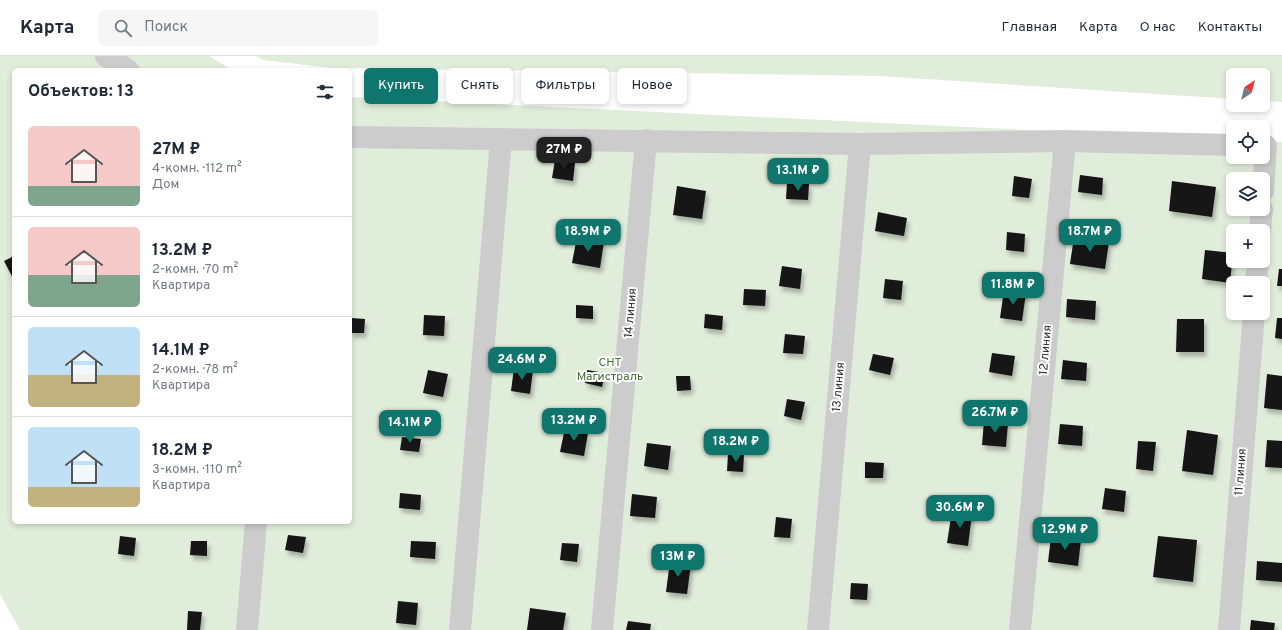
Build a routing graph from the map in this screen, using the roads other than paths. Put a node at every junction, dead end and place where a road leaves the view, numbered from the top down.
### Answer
1 (106, 56) edge
2 (125, 68) edge
3 (352, 137) edge
4 (501, 139) junction
5 (646, 140) junction
6 (1065, 141) junction
7 (860, 144) junction
8 (1226, 145) edge
9 (1253, 320) edge
10 (256, 524) edge
11 (247, 630) edge
12 (460, 630) edge
13 (602, 630) edge
14 (818, 630) edge
15 (1020, 630) edge
16 (1229, 630) edge

1 - 2 street
3 - 4 street
4 - 5 street
4 - 12 street
5 - 7 street
5 - 13 street, 14 линия
6 - 7 street
6 - 8 street
6 - 15 street, 12 линия
7 - 14 street, 13 линия
9 - 16 street, 11 линия
10 - 11 street

